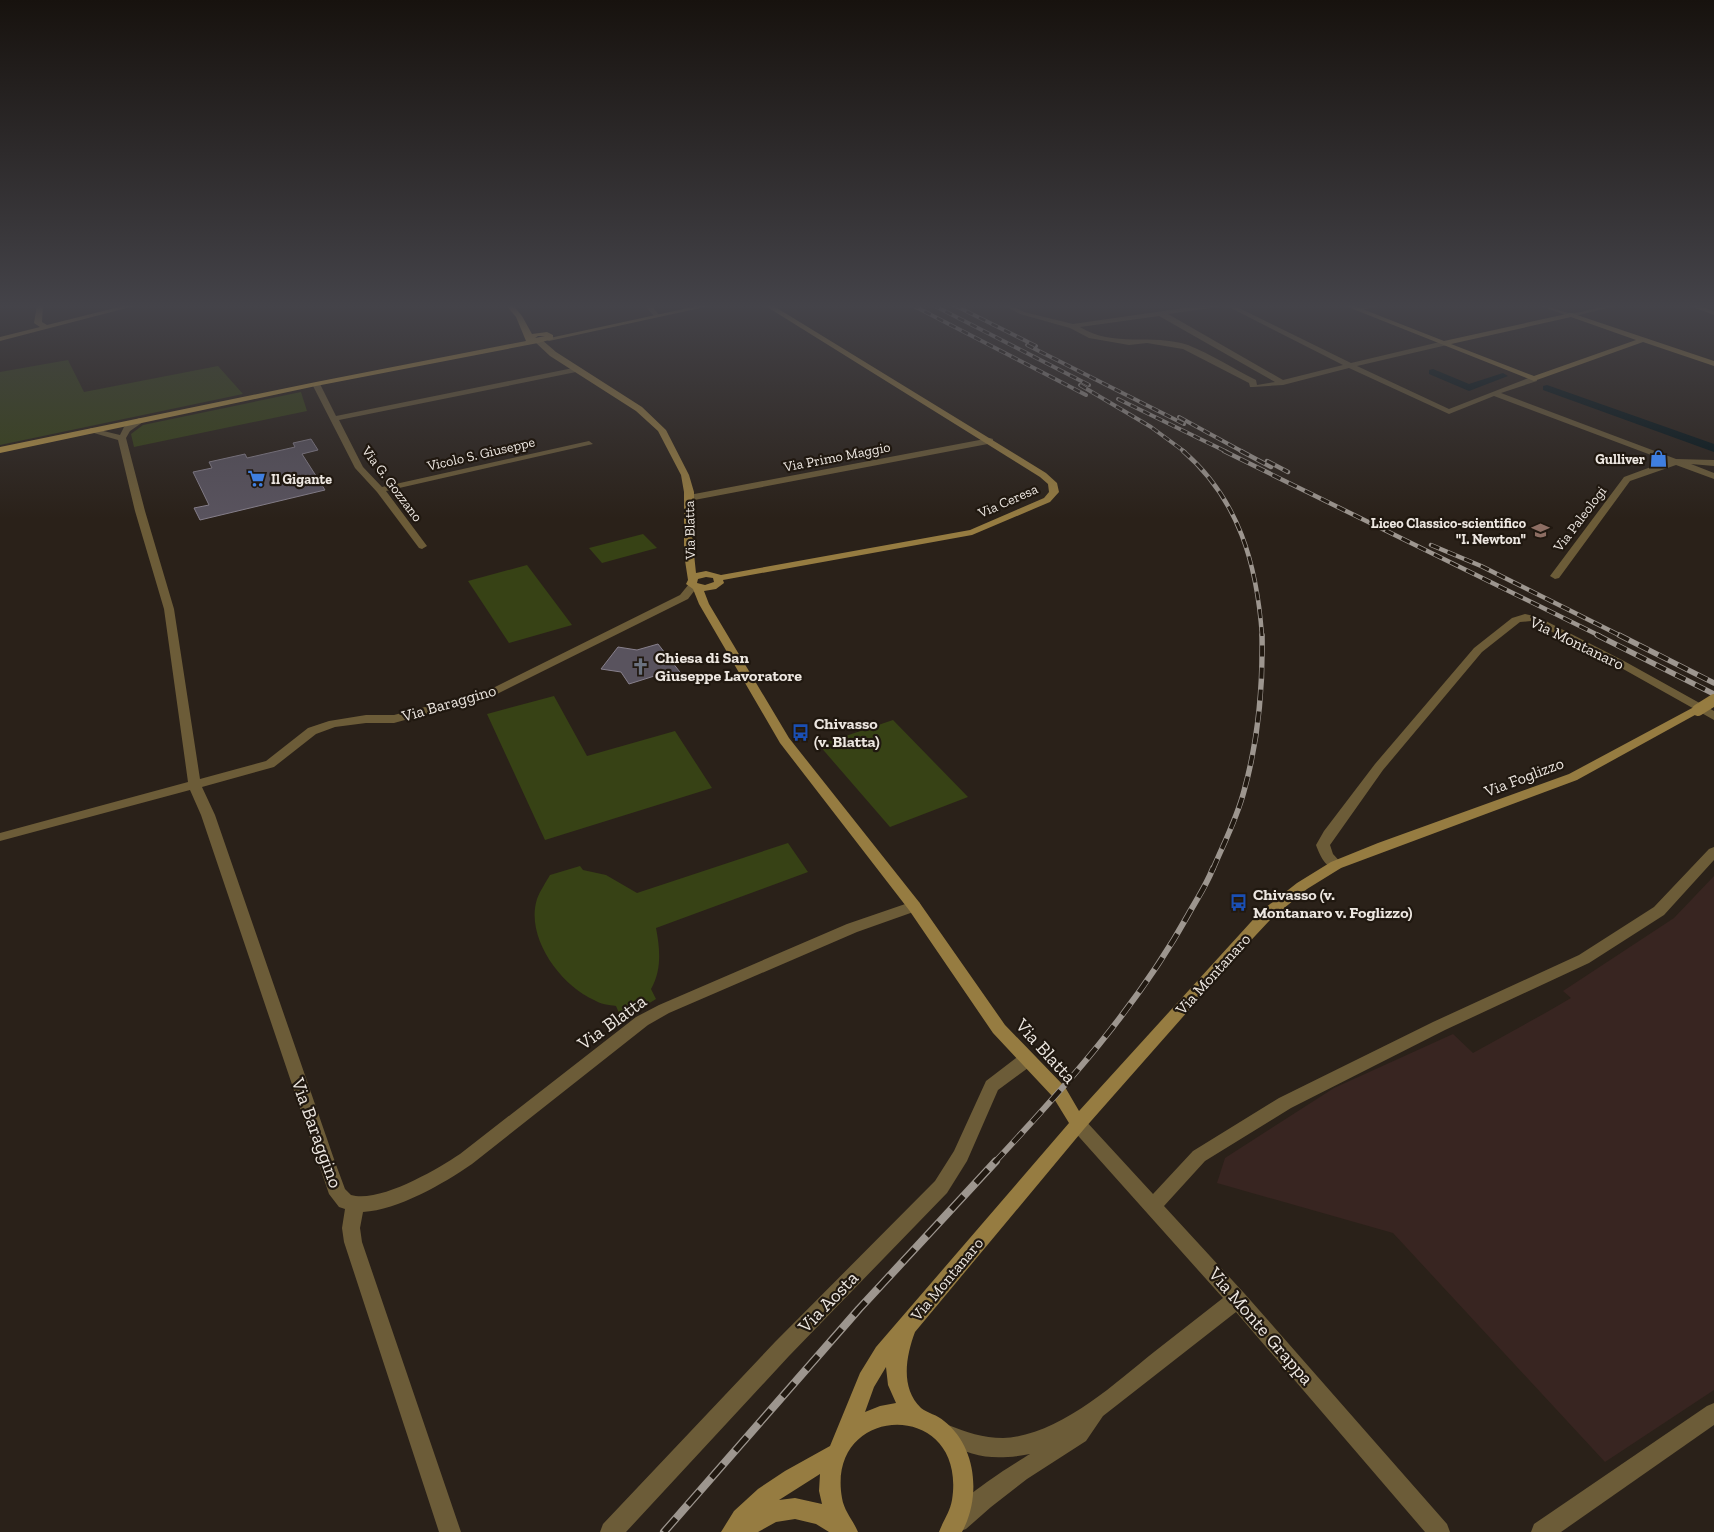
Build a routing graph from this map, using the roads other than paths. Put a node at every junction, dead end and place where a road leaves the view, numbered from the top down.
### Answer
1 (354, 376) edge
2 (545, 376) edge
3 (588, 376) edge
4 (884, 376) edge
5 (1242, 376) edge
6 (1266, 376) edge
7 (1309, 376) edge
8 (1373, 376) edge
9 (1528, 376) edge
10 (1541, 376) edge
11 (1534, 379) junction
12 (316, 384) junction
13 (1279, 384) junction
14 (1494, 393) junction
15 (333, 418) junction
16 (142, 420) junction
17 (91, 431) joint
18 (117, 433) junction
19 (990, 441) junction
20 (589, 444) dead end
21 (0, 450) edge
22 (1678, 461) junction
23 (1714, 463) edge
24 (1714, 476) edge
25 (380, 490) junction
26 (689, 498) junction
27 (422, 546) dead end
28 (1555, 576) dead end
29 (718, 582) junction
30 (694, 584) junction
31 (709, 610) junction
32 (1714, 700) edge
33 (1714, 716) edge
34 (195, 786) junction
35 (0, 837) edge
36 (1714, 852) edge
37 (1336, 865) junction
38 (914, 906) junction
39 (1026, 1060) junction
40 (1078, 1124) junction
41 (355, 1204) junction
42 (1154, 1205) junction
43 (1237, 1299) junction
44 (905, 1329) junction
45 (1097, 1411) junction
46 (1714, 1414) edge
47 (915, 1417) junction
48 (941, 1432) junction
49 (839, 1447) junction
50 (954, 1526) edge
51 (847, 1531) edge
52 (450, 1532) edge
53 (611, 1532) edge
54 (732, 1532) edge
55 (740, 1532) edge
56 (1439, 1532) edge
57 (1542, 1532) edge

1 - 12 main road
2 - 15 street
3 - 26 street, Via Blatta
4 - 19 street, Via Ceresa
5 - 13 street
6 - 13 street
7 - 13 street
8 - 14 street
9 - 11 street
10 - 11 street
11 - 14 street
12 - 15 street, Via G. Gozzano
12 - 16 main road
14 - 22 street
15 - 25 street, Via G. Gozzano
16 - 18 street
16 - 18 main road
17 - 18 street
17 - 21 main road
18 - 34 street, Via Baraggino
19 - 26 street, Via Primo Maggio
19 - 29 street, Via Ceresa
20 - 25 street, Vicolo S. Giuseppe
22 - 23 street, Via Paleologi
22 - 24 street
22 - 28 street, Via Paleologi
25 - 27 street, Via G. Gozzano
26 - 30 street, Via Blatta
29 - 30 street
29 - 31 street
30 - 31 street, Via Blatta
30 - 34 street, Via Baraggino
31 - 38 street, Via Blatta
32 - 37 street, Via Foglizzo, bridge
33 - 37 street, Via Montanaro
34 - 35 street, Via Baraggino
34 - 41 street, Via Baraggino
36 - 42 street
37 - 40 street, Via Montanaro
38 - 39 street, Via Blatta
38 - 41 street, Via Blatta
39 - 40 street, Via Blatta
39 - 53 street, Via Aosta
40 - 42 street, Via Monte Grappa
40 - 44 street, Via Montanaro
41 - 52 street, Via Baraggino
42 - 43 street, Via Monte Grappa
43 - 45 street
43 - 56 street, Via Monte Grappa
44 - 47 street, Via Montanaro
44 - 49 street, Via Montanaro
45 - 48 street
45 - 50 street
46 - 57 street
47 - 48 street
47 - 49 street
48 - 50 street
49 - 51 street, Via Montanaro
49 - 54 street
51 - 55 street

